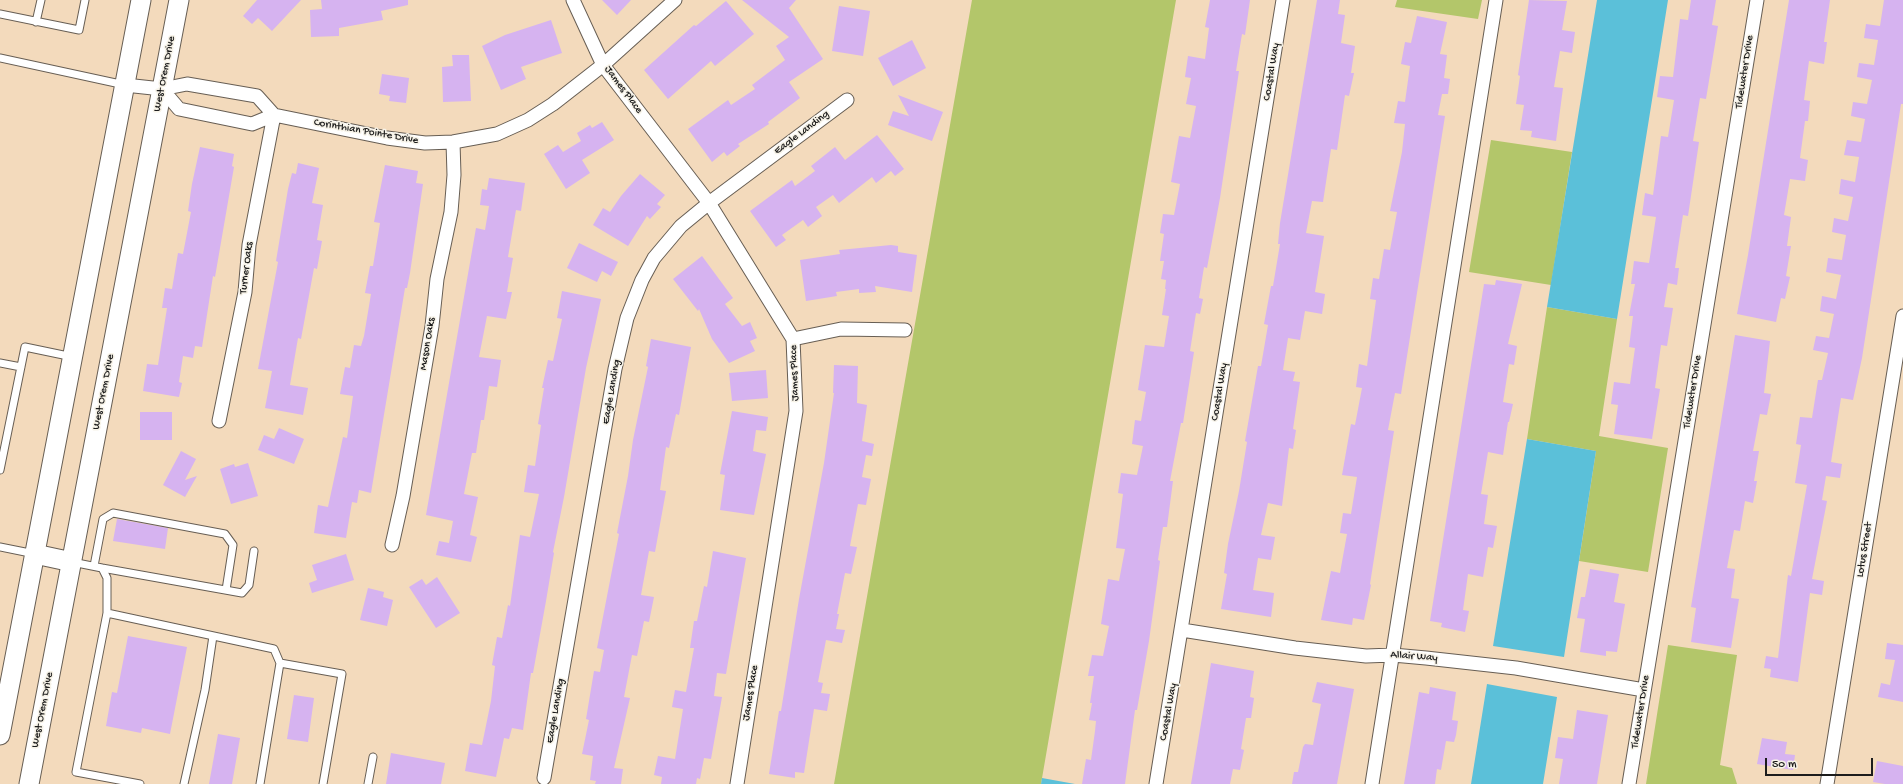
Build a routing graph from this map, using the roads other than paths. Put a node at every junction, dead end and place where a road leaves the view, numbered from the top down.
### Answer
1 (41, 0) edge
2 (85, 0) edge
3 (141, 0) edge
4 (179, 0) edge
5 (573, 0) edge
6 (675, 0) edge
7 (1283, 0) edge
8 (1496, 0) edge
9 (1757, 0) edge
10 (0, 14) edge
11 (36, 22) junction
12 (0, 58) edge
13 (603, 65) junction
14 (125, 84) junction
15 (162, 89) junction
16 (847, 100) dead end
17 (274, 115) junction
18 (453, 142) junction
19 (709, 203) junction
20 (1903, 316) edge
21 (905, 330) dead end
22 (793, 339) junction
23 (73, 357) junction
24 (0, 363) edge
25 (21, 367) junction
26 (219, 421) dead end
27 (0, 470) edge
28 (392, 545) dead end
29 (0, 547) edge
30 (254, 551) dead end
31 (35, 554) junction
32 (72, 562) junction
33 (94, 566) junction
34 (102, 568) junction
35 (226, 590) junction
36 (107, 613) junction
37 (1182, 630) junction
38 (213, 636) junction
39 (1393, 655) junction
40 (280, 664) junction
41 (1644, 690) junction
42 (0, 735) edge
43 (373, 757) dead end
44 (544, 778) dead end
45 (29, 784) edge
46 (140, 784) edge
47 (184, 784) edge
48 (260, 784) edge
49 (323, 784) edge
50 (368, 784) edge
51 (737, 784) edge
52 (1156, 784) edge
53 (1372, 784) edge
54 (1629, 784) edge
55 (1827, 784) edge

1 - 11 lane
2 - 11 lane
3 - 14 main road
4 - 15 main road, West Orem Drive
5 - 13 street, James Place
6 - 13 street, Corinthian Pointe Drive
7 - 37 street, Coastal Way
8 - 39 street
9 - 41 street, Tidewater Drive
10 - 11 lane
12 - 14 lane
13 - 18 street, Corinthian Pointe Drive
13 - 19 street, James Place
14 - 15 street
14 - 23 main road
15 - 17 street
15 - 17 street
15 - 32 main road, West Orem Drive
16 - 19 street, Eagle Landing
17 - 18 street, Corinthian Pointe Drive
17 - 26 street, Turner Oaks
18 - 28 street, Mason Oaks
19 - 22 street, James Place
19 - 44 street, Eagle Landing
20 - 55 street, Lotus Street
21 - 22 street
22 - 51 street, James Place
23 - 25 lane
23 - 31 main road
24 - 25 lane
25 - 27 lane
29 - 31 lane
30 - 35 lane
31 - 32 main road
31 - 42 main road
32 - 33 lane
32 - 45 main road, West Orem Drive
33 - 34 lane
33 - 35 lane
34 - 35 lane
34 - 36 lane
36 - 38 lane
36 - 46 lane
37 - 39 street, Allair Way
37 - 52 street, Coastal Way
38 - 40 lane
38 - 47 lane
39 - 41 street, Allair Way
39 - 53 street
40 - 48 lane
40 - 49 lane
41 - 54 street, Tidewater Drive
43 - 50 lane

